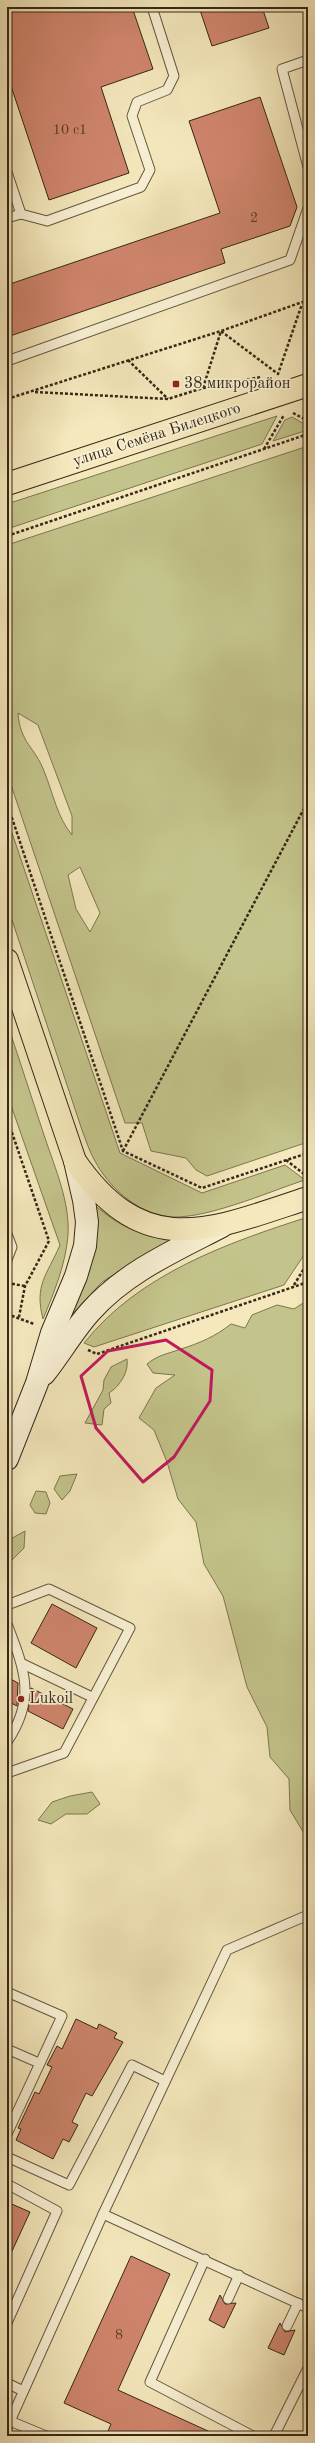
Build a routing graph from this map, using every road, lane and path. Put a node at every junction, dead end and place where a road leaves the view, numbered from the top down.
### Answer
1 (152, 7) edge
2 (308, 60) edge
3 (308, 167) edge
4 (7, 172) edge
5 (308, 208) edge
6 (21, 214) junction
7 (7, 218) edge
8 (308, 300) edge
9 (302, 303) junction
10 (221, 331) junction
11 (128, 360) junction
12 (7, 361) edge
13 (278, 374) junction
14 (270, 375) dead end
15 (263, 376) dead end
16 (308, 386) edge
17 (203, 388) junction
18 (34, 392) junction
19 (7, 399) edge
20 (168, 399) junction
21 (308, 421) edge
22 (308, 434) edge
23 (264, 449) junction
24 (7, 484) edge
25 (7, 536) edge
26 (308, 802) edge
27 (7, 803) edge
28 (7, 811) edge
29 (10, 813) junction
30 (7, 960) edge
31 (7, 1118) edge
32 (123, 1151) junction
33 (308, 1153) edge
34 (286, 1160) junction
35 (75, 1161) junction
36 (308, 1177) edge
37 (308, 1198) edge
38 (224, 1225) junction
39 (7, 1234) edge
40 (7, 1260) edge
41 (308, 1262) edge
42 (308, 1282) edge
43 (7, 1283) edge
44 (26, 1286) junction
45 (294, 1286) junction
46 (7, 1314) edge
47 (19, 1317) junction
48 (61, 1337) junction
49 (7, 1458) edge
50 (7, 1605) edge
51 (7, 1624) edge
52 (23, 1664) junction
53 (92, 1697) junction
54 (7, 1742) edge
55 (7, 1773) edge
56 (308, 1915) edge
57 (7, 1992) edge
58 (7, 2049) edge
59 (39, 2063) junction
60 (165, 2081) junction
61 (7, 2134) edge
62 (7, 2157) edge
63 (7, 2184) edge
64 (104, 2214) junction
65 (205, 2259) junction
66 (239, 2275) junction
67 (228, 2299) dead end
68 (298, 2303) junction
69 (308, 2308) edge
70 (7, 2323) edge
71 (286, 2326) dead end
72 (308, 2368) edge
73 (7, 2383) edge
74 (23, 2391) junction
75 (9, 2424) edge
76 (46, 2436) edge
77 (253, 2436) edge
78 (274, 2436) edge

1 - 6 lane
2 - 3 lane
4 - 6 lane
5 - 12 lane
6 - 7 lane
8 - 9 path
9 - 10 path
9 - 13 path
10 - 11 path
10 - 13 path
10 - 17 path
11 - 18 path
11 - 20 path
13 - 14 path
15 - 17 path
16 - 24 main road, улица Семёна Билецкого
17 - 20 path
18 - 19 path
18 - 20 path
21 - 23 path
22 - 23 path
23 - 25 path
26 - 32 path
27 - 29 path
28 - 29 path
29 - 32 path
30 - 35 main road
31 - 44 path
32 - 34 path
33 - 34 path
34 - 36 path
35 - 38 main road
35 - 48 main road
37 - 38 main road
38 - 48 main road
39 - 40 lane
41 - 45 path
42 - 45 path
43 - 44 path
44 - 47 path
45 - 48 path
46 - 47 path
47 - 48 path
48 - 49 main road
50 - 53 lane
51 - 52 lane
52 - 53 lane
52 - 54 lane
53 - 55 lane
56 - 60 lane
57 - 59 lane
58 - 59 lane
59 - 61 lane
60 - 62 lane
60 - 64 lane
63 - 70 lane
64 - 65 lane
64 - 74 lane
65 - 66 lane
65 - 77 lane
66 - 67 lane
66 - 68 lane
68 - 69 lane
68 - 71 lane
72 - 78 lane
73 - 74 lane
74 - 75 lane
75 - 76 lane

